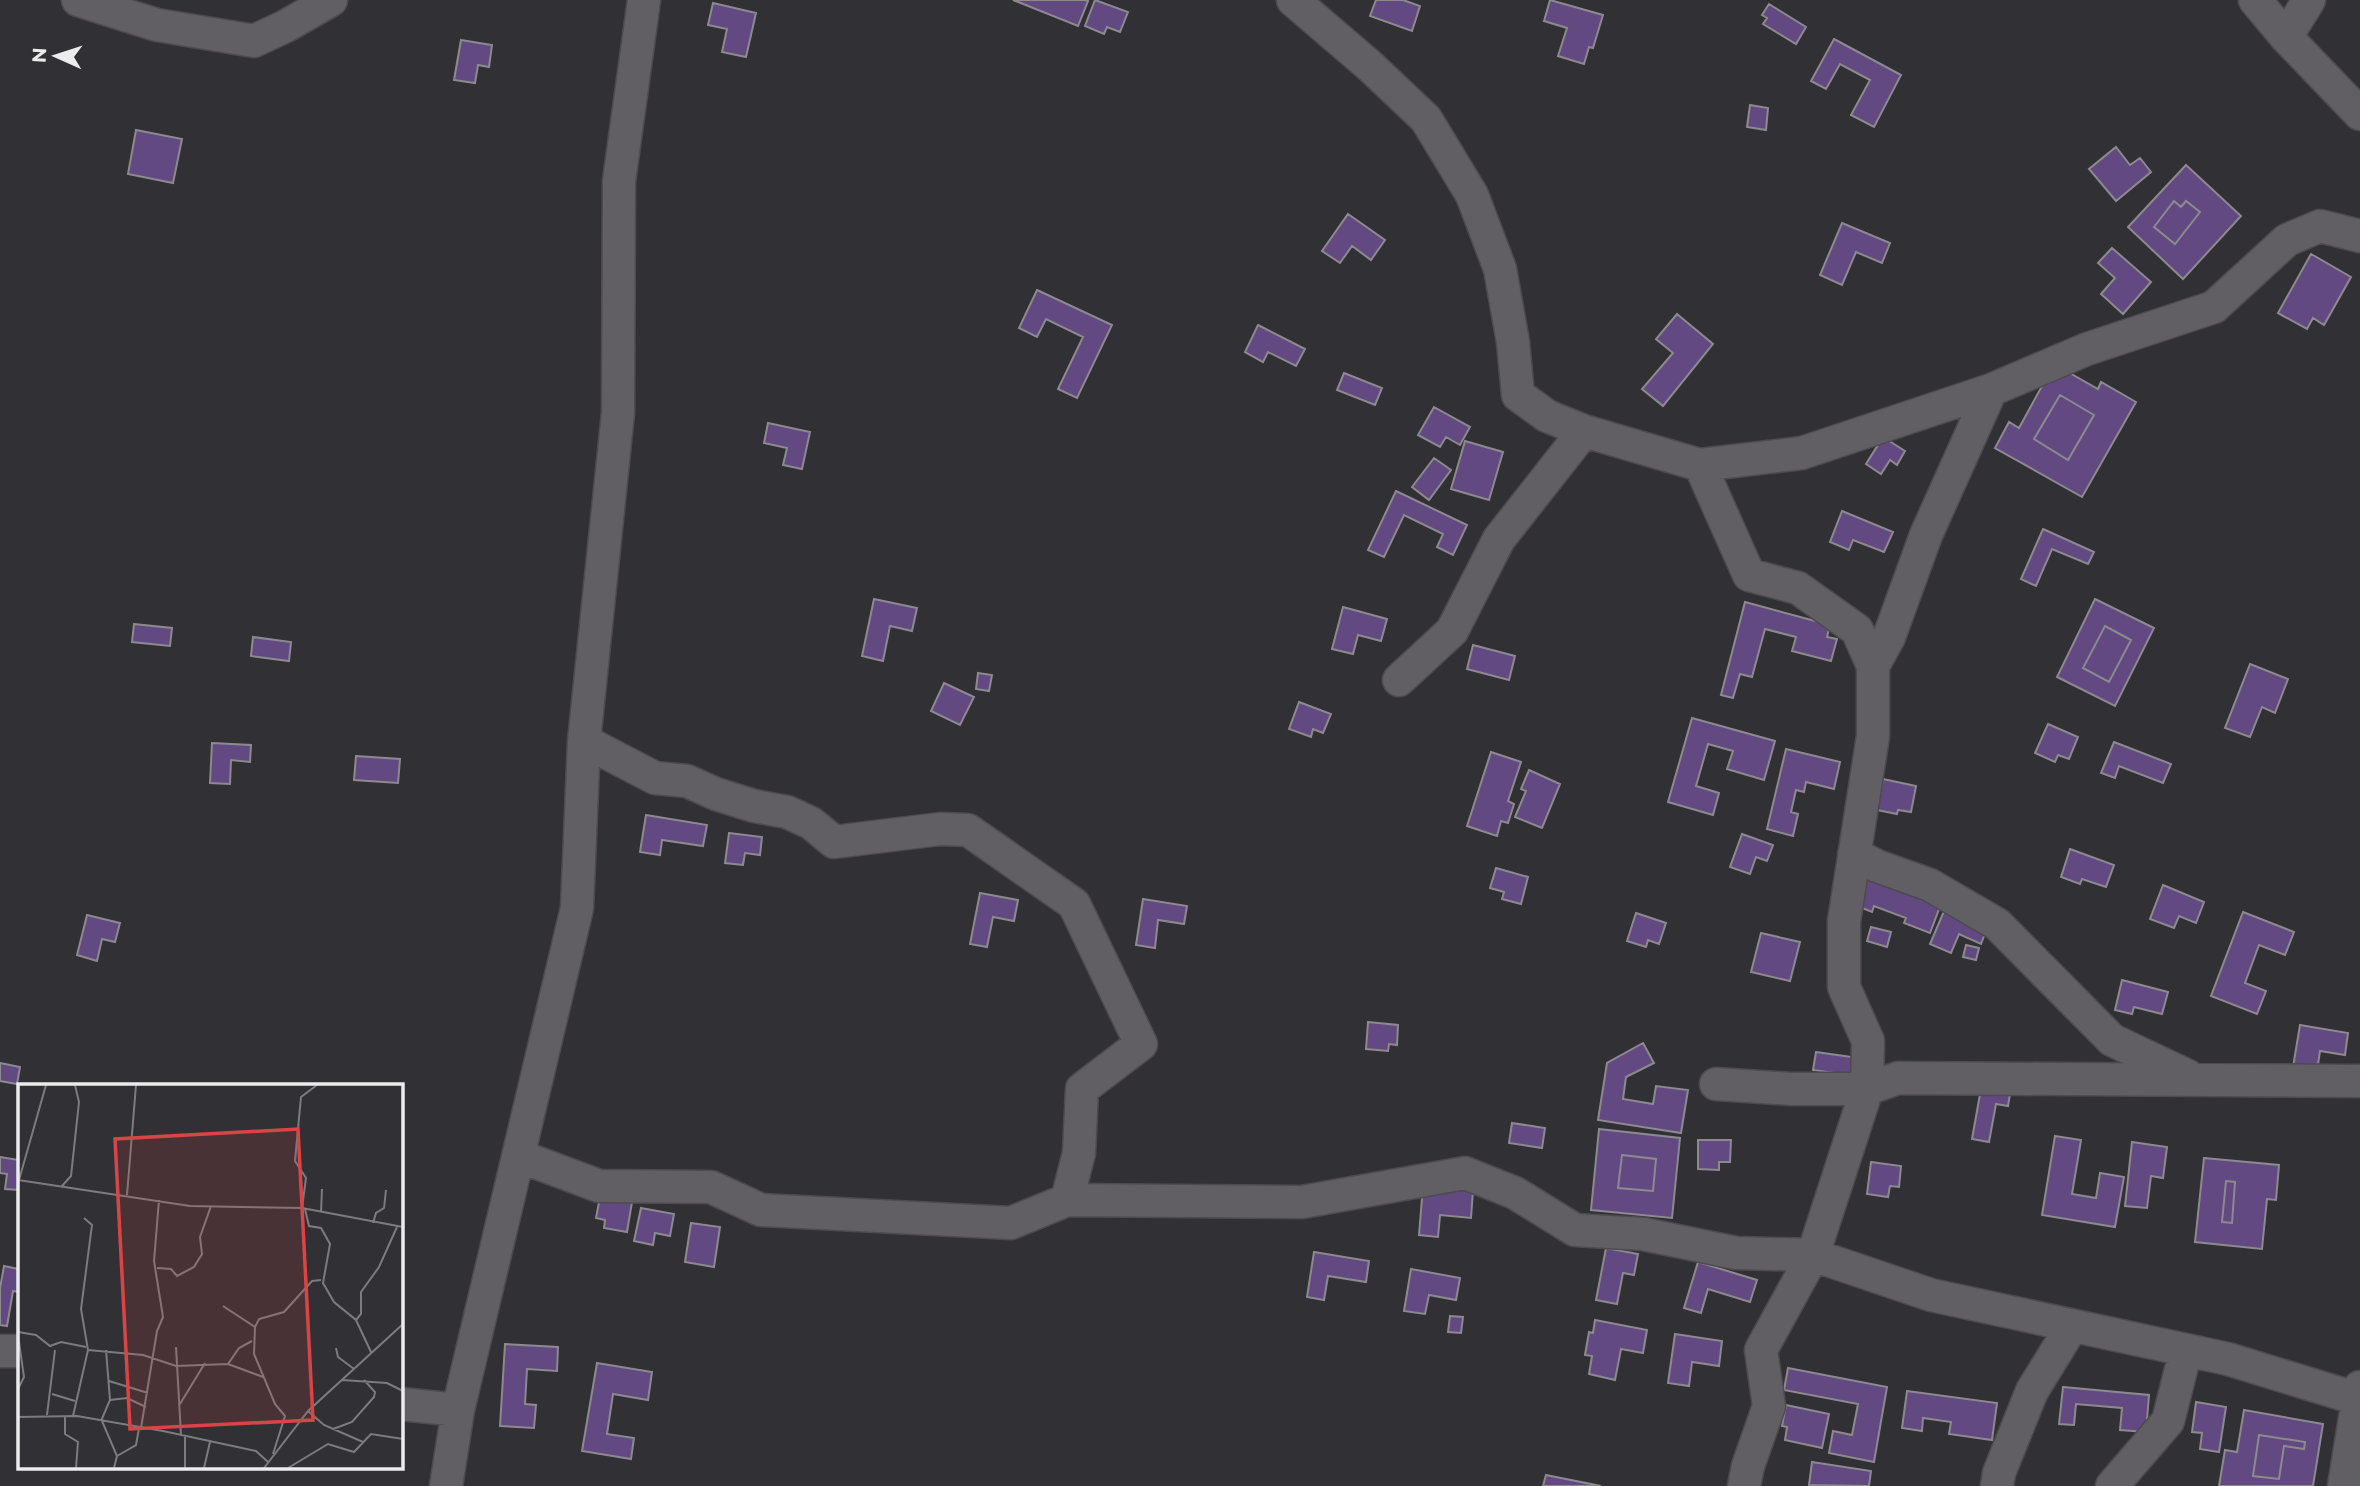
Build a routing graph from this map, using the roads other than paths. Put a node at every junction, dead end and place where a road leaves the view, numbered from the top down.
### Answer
1 (78, 0) edge
2 (331, 0) edge
3 (644, 0) edge
4 (1293, 0) edge
5 (2255, 0) edge
6 (2309, 0) edge
7 (2286, 37) junction
8 (2360, 114) edge
9 (2360, 236) edge
10 (1992, 390) junction
11 (1584, 431) junction
12 (1700, 464) junction
13 (1873, 666) junction
14 (1399, 680) dead end
15 (584, 741) junction
16 (1854, 854) junction
17 (2199, 1081) junction
18 (2360, 1081) edge
19 (1716, 1084) dead end
20 (1867, 1089) junction
21 (519, 1156) junction
22 (1067, 1200) junction
23 (1813, 1255) junction
24 (2072, 1326) junction
25 (2186, 1350) junction
26 (0, 1351) edge
27 (18, 1351) edge
28 (402, 1404) edge
29 (2358, 1404) edge
30 (458, 1410) junction
31 (446, 1486) edge
32 (1744, 1486) edge
33 (1997, 1486) edge
34 (2112, 1486) edge
35 (2344, 1486) edge

1 - 2 street
3 - 15 street
4 - 11 street
5 - 7 street
6 - 7 street
7 - 8 street
9 - 10 street
10 - 12 street
10 - 13 street
11 - 12 street
11 - 14 street
12 - 13 street
13 - 16 street
15 - 21 street
15 - 22 street
16 - 17 street
16 - 20 street
17 - 18 street
17 - 20 street
19 - 20 street
20 - 23 street
21 - 22 street
21 - 30 street
22 - 23 street
23 - 24 street
23 - 32 street
24 - 25 street
24 - 33 street
25 - 29 street
25 - 34 street
26 - 27 street
28 - 30 street
29 - 35 street
30 - 31 street

